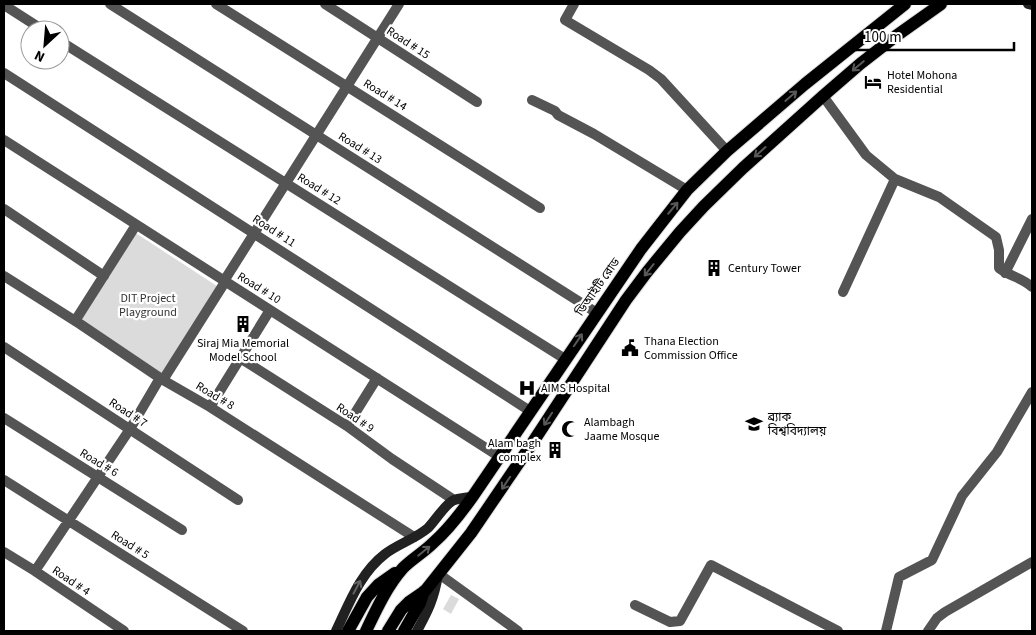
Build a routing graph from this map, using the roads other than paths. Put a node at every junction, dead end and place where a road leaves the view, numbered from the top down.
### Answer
1 (110, 4) edge
2 (216, 4) edge
3 (325, 4) edge
4 (399, 4) edge
5 (574, 4) edge
6 (905, 4) edge
7 (941, 4) edge
8 (1028, 4) edge
9 (4, 5) edge
10 (1032, 5) edge
11 (27, 20) edge
12 (378, 38) junction
13 (70, 47) edge
14 (4, 73) edge
15 (347, 86) junction
16 (823, 96) junction
17 (532, 100) dead end
18 (477, 102) dead end
19 (316, 135) junction
20 (4, 140) edge
21 (727, 151) junction
22 (895, 179) junction
23 (286, 183) junction
24 (687, 190) junction
25 (540, 208) dead end
26 (4, 209) edge
27 (1032, 219) edge
28 (136, 225) junction
29 (254, 233) junction
30 (1005, 273) junction
31 (4, 276) edge
32 (104, 276) junction
33 (225, 281) junction
34 (1032, 287) edge
35 (842, 292) dead end
36 (270, 310) junction
37 (597, 313) junction
38 (75, 321) junction
39 (4, 347) edge
40 (240, 358) junction
41 (565, 360) junction
42 (376, 378) junction
43 (161, 379) junction
44 (1032, 392) edge
45 (210, 407) junction
46 (530, 411) junction
47 (4, 418) edge
48 (346, 426) junction
49 (130, 429) junction
50 (500, 457) junction
51 (98, 477) junction
52 (4, 480) edge
53 (473, 496) junction
54 (238, 500) dead end
55 (454, 500) junction
56 (68, 521) junction
57 (182, 530) dead end
58 (414, 537) junction
59 (4, 552) edge
60 (1032, 562) edge
61 (403, 568) junction
62 (35, 571) junction
63 (438, 574) junction
64 (425, 590) junction
65 (635, 605) dead end
66 (124, 631) edge
67 (243, 631) edge
68 (336, 631) edge
69 (348, 631) edge
70 (366, 631) edge
71 (388, 631) edge
72 (404, 631) edge
73 (417, 631) edge
74 (518, 631) edge
75 (838, 631) edge
76 (886, 631) edge
77 (928, 631) edge

1 - 19 street, Road # 13
2 - 15 street, Road # 14
3 - 12 street, Road # 15
4 - 12 street
5 - 21 street
21 -> 6 main road, ডিআইটি রোড
7 -> 16 main road
8 - 10 street
9 - 11 street
12 - 15 street
12 - 18 street, Road # 15
13 - 23 street, Road # 12
14 - 29 street, Road # 11
15 - 19 street
15 - 25 street, Road # 14
16 - 22 street
16 -> 63 main road
17 - 24 street
19 - 23 street
19 - 37 street, Road # 13
20 - 28 street, Road # 10
21 - 24 main road, ডিআইটি রোড
22 - 30 street
22 - 35 street
23 - 29 street
23 - 41 street, Road # 12
37 -> 24 main road, ডিআইটি রোড
26 - 32 street
27 - 30 street
28 - 32 street
28 - 33 street, Road # 10
29 - 33 street
29 - 46 street, Road # 11
30 - 34 street
31 - 38 street, Road # 8
32 - 38 street
33 - 36 street, Road # 10
33 - 43 street
36 - 40 street
36 - 42 street, Road # 10
41 -> 37 main road, ডিআইটি রোড
38 - 43 street, Road # 8
39 - 49 street, Road # 7
40 - 45 street
40 - 48 street, Road # 9
41 - 46 main road, ডিআইটি রোড
42 - 48 street
42 - 50 street, Road # 10
43 - 45 street, Road # 8
43 - 49 street
44 - 76 street
45 - 58 street, Road # 8
46 - 50 main road, ডিআইটি রোড
47 - 51 street, Road # 6
48 - 55 street, Road # 9
49 - 51 street
49 - 54 street, Road # 7
50 - 53 main road, ডিআইটি রোড
51 - 56 street
51 - 57 street, Road # 6
52 - 56 street, Road # 5
53 - 55 street
61 -> 53 main road, ডিআইটি রোড
55 - 58 street
56 - 62 street
56 - 67 street, Road # 5
68 -> 58 street
59 - 62 street, Road # 4
60 - 77 street
61 - 69 main road
61 - 70 main road, ডিআইটি রোড
62 - 66 street, Road # 4
63 - 64 main road
63 - 73 street
63 - 74 street
64 - 71 main road
64 - 72 main road
65 - 75 street

